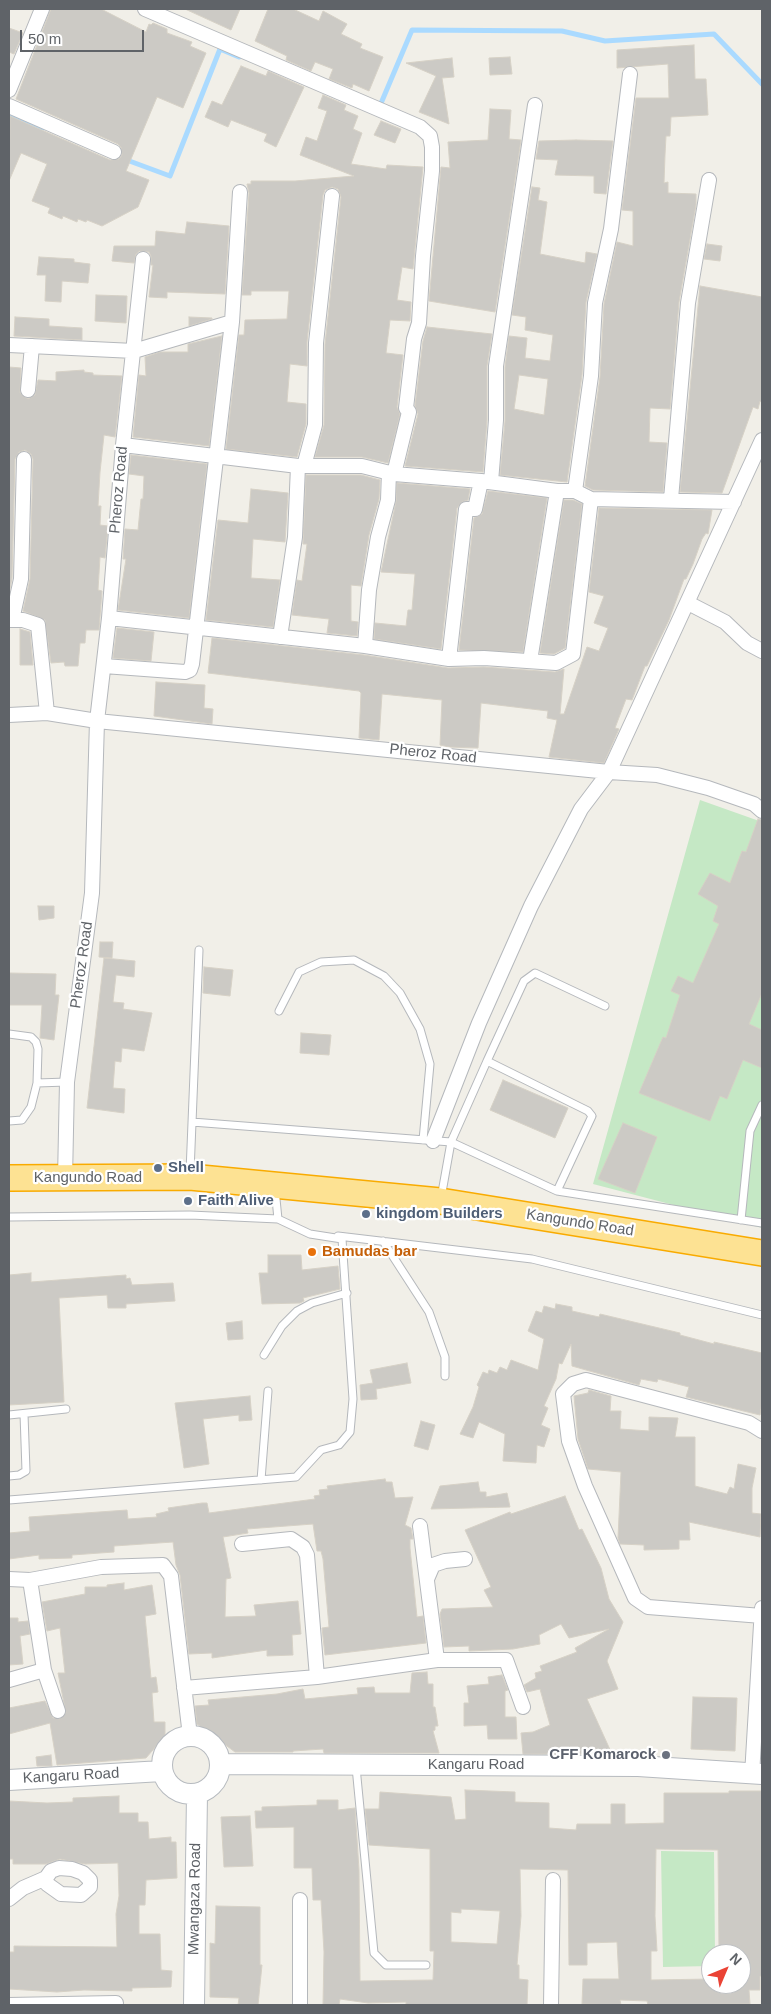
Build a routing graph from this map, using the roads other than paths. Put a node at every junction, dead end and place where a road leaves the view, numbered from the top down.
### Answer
1 (42, 9) edge
2 (145, 9) edge
3 (630, 74) dead end
4 (9, 90) edge
5 (535, 105) dead end
6 (9, 106) edge
7 (114, 152) dead end
8 (709, 180) dead end
9 (240, 192) dead end
10 (332, 196) dead end
11 (143, 259) dead end
12 (232, 322) junction
13 (9, 345) edge
14 (32, 346) junction
15 (134, 351) junction
16 (28, 390) dead end
17 (762, 440) edge
18 (123, 445) junction
19 (218, 456) junction
20 (24, 458) dead end
21 (301, 466) junction
22 (392, 473) junction
23 (486, 481) junction
24 (575, 491) junction
25 (557, 492) junction
26 (591, 499) junction
27 (671, 499) junction
28 (734, 502) junction
29 (688, 603) junction
30 (109, 618) junction
31 (10, 620) edge
32 (197, 627) junction
33 (280, 637) junction
34 (365, 646) junction
35 (762, 651) edge
36 (449, 659) junction
37 (530, 661) junction
38 (104, 666) junction
39 (47, 714) junction
40 (9, 715) edge
41 (97, 721) junction
42 (609, 772) junction
43 (762, 811) edge
44 (199, 950) dead end
45 (604, 1006) dead end
46 (279, 1011) dead end
47 (9, 1034) edge
48 (487, 1061) junction
49 (37, 1082) junction
50 (67, 1082) junction
51 (762, 1105) edge
52 (9, 1121) edge
53 (192, 1122) junction
54 (428, 1140) junction
55 (452, 1142) junction
56 (190, 1177) junction
57 (9, 1178) edge
58 (65, 1179) junction
59 (275, 1186) junction
60 (557, 1191) junction
61 (440, 1201) junction
62 (9, 1217) edge
63 (278, 1219) junction
64 (741, 1220) junction
65 (762, 1222) edge
66 (310, 1234) junction
67 (383, 1241) junction
68 (762, 1253) edge
69 (348, 1293) junction
70 (762, 1315) edge
71 (264, 1354) dead end
72 (445, 1376) dead end
73 (268, 1391) dead end
74 (66, 1409) dead end
75 (24, 1414) junction
76 (9, 1415) edge
77 (762, 1430) edge
78 (9, 1476) edge
79 (260, 1480) junction
80 (9, 1500) edge
81 (420, 1526) dead end
82 (242, 1544) dead end
83 (465, 1559) dead end
84 (9, 1579) edge
85 (427, 1579) junction
86 (30, 1580) junction
87 (762, 1606) edge
88 (762, 1616) edge
89 (437, 1660) junction
90 (44, 1670) junction
91 (317, 1677) junction
92 (9, 1680) edge
93 (184, 1688) junction
94 (523, 1707) dead end
95 (58, 1712) dead end
96 (190, 1736) junction
97 (220, 1764) junction
98 (356, 1764) junction
99 (162, 1771) junction
100 (757, 1774) edge
101 (9, 1780) edge
102 (197, 1794) junction
103 (46, 1878) dead end
104 (553, 1880) dead end
105 (9, 1899) edge
106 (300, 1900) dead end
107 (426, 1965) dead end
108 (116, 2003) dead end
109 (9, 2005) edge
110 (194, 2005) edge
111 (300, 2005) edge
112 (551, 2005) edge

1 - 4 street
2 - 22 street
3 - 24 street
5 - 23 street
6 - 7 street
8 - 27 street
9 - 12 street
10 - 21 street
11 - 15 street, Pheroz Road
12 - 15 street
12 - 19 street
13 - 14 street
14 - 15 street
14 - 16 street
15 - 18 street, Pheroz Road
17 - 28 street
18 - 19 street
18 - 30 street, Pheroz Road
19 - 21 street
19 - 32 street
20 - 31 street
21 - 22 street
21 - 33 street
22 - 23 street
22 - 34 street
23 - 25 street
23 - 36 street
24 - 25 street
24 - 26 street
25 - 37 street
26 - 27 street
26 - 37 street
27 - 28 street
28 - 29 street
29 - 35 street
29 - 42 street
30 - 32 street
30 - 38 street, Pheroz Road
31 - 39 street
32 - 33 street
32 - 38 street
33 - 34 street
34 - 36 street
36 - 37 street
38 - 41 street, Pheroz Road
39 - 40 street, Pheroz Road
39 - 41 street, Pheroz Road
41 - 42 street, Pheroz Road
41 - 50 street, Pheroz Road
42 - 43 street, Pheroz Road
42 - 54 street
44 - 53 lane
45 - 48 lane
46 - 54 lane
47 - 49 lane
48 - 55 lane
48 - 60 lane
49 - 50 lane
49 - 52 lane
50 - 58 street, Pheroz Road
51 - 64 lane
53 - 54 lane
53 - 56 lane
54 - 55 lane
55 - 60 lane
55 - 61 lane
56 - 58 highway, Kangundo Road
56 - 59 highway, Kangundo Road
57 - 58 highway, Kangundo Road
59 - 61 highway, Kangundo Road
59 - 63 lane
60 - 64 lane
61 - 68 highway, Kangundo Road
62 - 63 lane
63 - 66 lane
64 - 65 lane
66 - 67 lane
66 - 69 lane
67 - 70 lane
67 - 72 lane
69 - 71 lane
69 - 79 lane
73 - 79 lane
74 - 75 lane
75 - 76 lane
75 - 78 lane
77 - 88 street
79 - 80 lane
81 - 85 street
82 - 91 street
83 - 85 street
84 - 86 street
85 - 89 street
86 - 90 street
86 - 93 street
87 - 88 street
88 - 100 street
89 - 91 street
89 - 94 street
90 - 92 street
90 - 95 street
91 - 93 street
93 - 96 street
96 - 97 main road
96 - 99 main road
97 - 98 main road, Kangaru Road
97 - 102 main road
98 - 100 main road, Kangaru Road
98 - 107 lane
99 - 101 main road, Kangaru Road
99 - 102 main road
102 - 110 main road, Mwangaza Road
103 - 105 street
104 - 112 street
106 - 111 street
108 - 109 street

